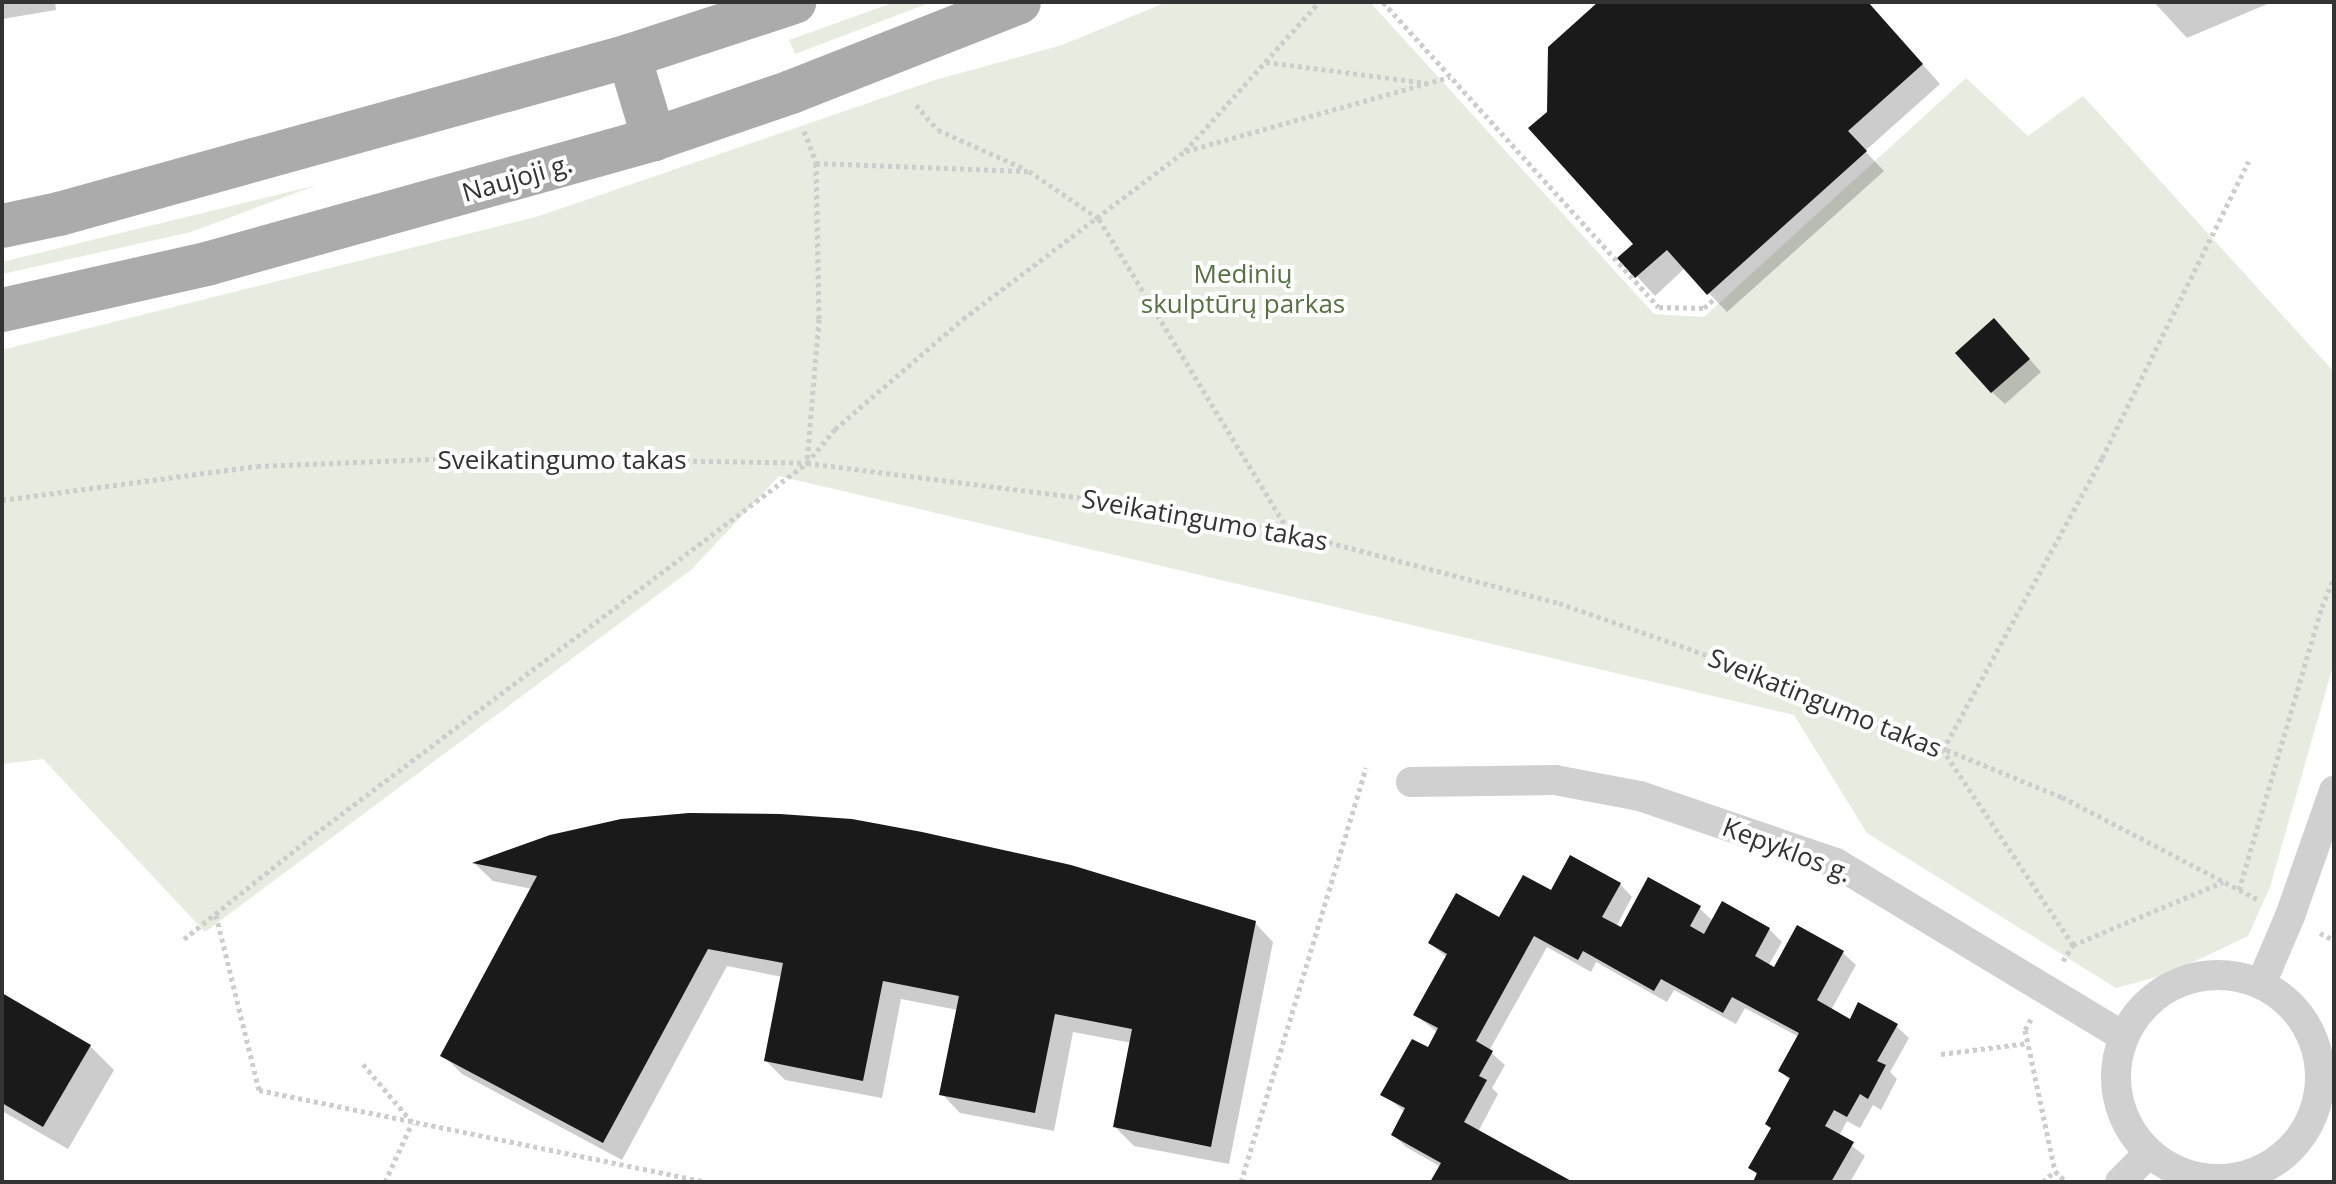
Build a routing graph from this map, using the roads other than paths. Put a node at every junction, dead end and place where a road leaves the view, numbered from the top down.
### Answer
1 (794, 2) edge
2 (1019, 2) edge
3 (629, 56) junction
4 (654, 139) junction
5 (2, 226) edge
6 (2, 310) edge
7 (1411, 782) dead end
8 (2334, 791) edge
9 (2261, 984) junction
10 (2124, 1037) junction
11 (2325, 1111) edge
12 (2149, 1153) junction
13 (2120, 1182) edge

1 - 3 main road
2 - 4 main road, Naujoji g.
3 - 4 main road
3 - 5 main road
4 - 6 main road, Naujoji g.
7 - 10 street, Kepyklos g.
8 - 9 street
9 - 10 street
9 - 11 street
10 - 12 street
11 - 12 street
12 - 13 street

